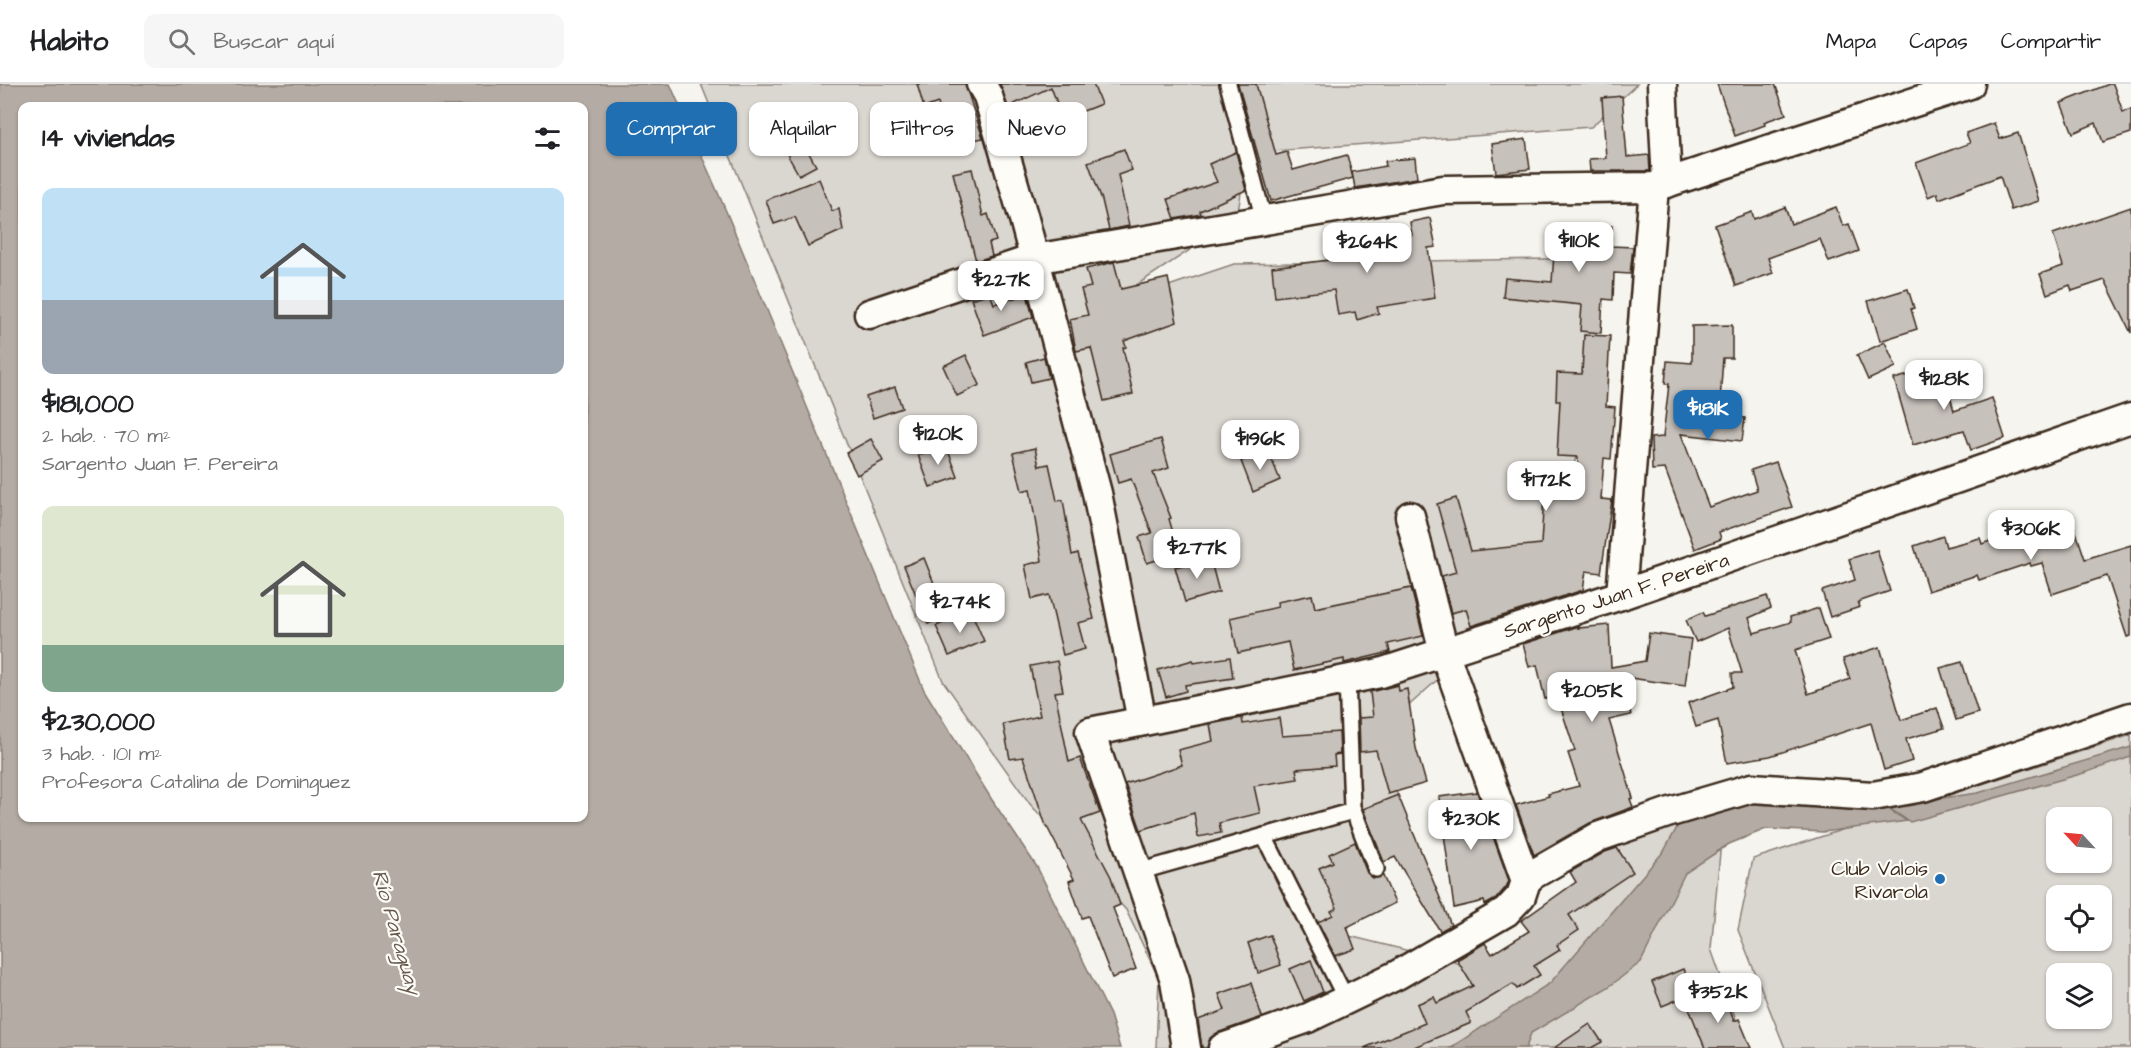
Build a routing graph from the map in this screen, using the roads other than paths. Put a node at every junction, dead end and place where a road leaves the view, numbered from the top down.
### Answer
1 (981, 84) edge
2 (1228, 84) edge
3 (1662, 84) edge
4 (1970, 84) edge
5 (1660, 185) junction
6 (1264, 220) junction
7 (1035, 259) junction
8 (869, 314) dead end
9 (2131, 418) edge
10 (1410, 516) dead end
11 (1621, 595) junction
12 (1444, 652) junction
13 (1347, 680) junction
14 (2131, 717) edge
15 (1142, 721) junction
16 (1353, 811) junction
17 (1264, 836) junction
18 (1376, 869) dead end
19 (1138, 872) junction
20 (1526, 881) junction
21 (1346, 999) junction
22 (1186, 1048) edge
23 (1223, 1048) edge

1 - 7 street
2 - 6 lane
3 - 5 street
4 - 5 street
5 - 6 street
5 - 11 street
6 - 7 street
7 - 8 street
7 - 15 street
9 - 11 street, Sargento Juan F. Pereira
10 - 12 street
11 - 12 street, Sargento Juan F. Pereira
12 - 13 street, Sargento Juan F. Pereira
12 - 20 street
13 - 15 street, Sargento Juan F. Pereira
13 - 16 lane
14 - 20 street
15 - 19 street, Sargento Juan F. Pereira
16 - 17 lane
16 - 18 lane
17 - 19 lane
17 - 21 lane
19 - 22 street
20 - 21 street
21 - 23 street

